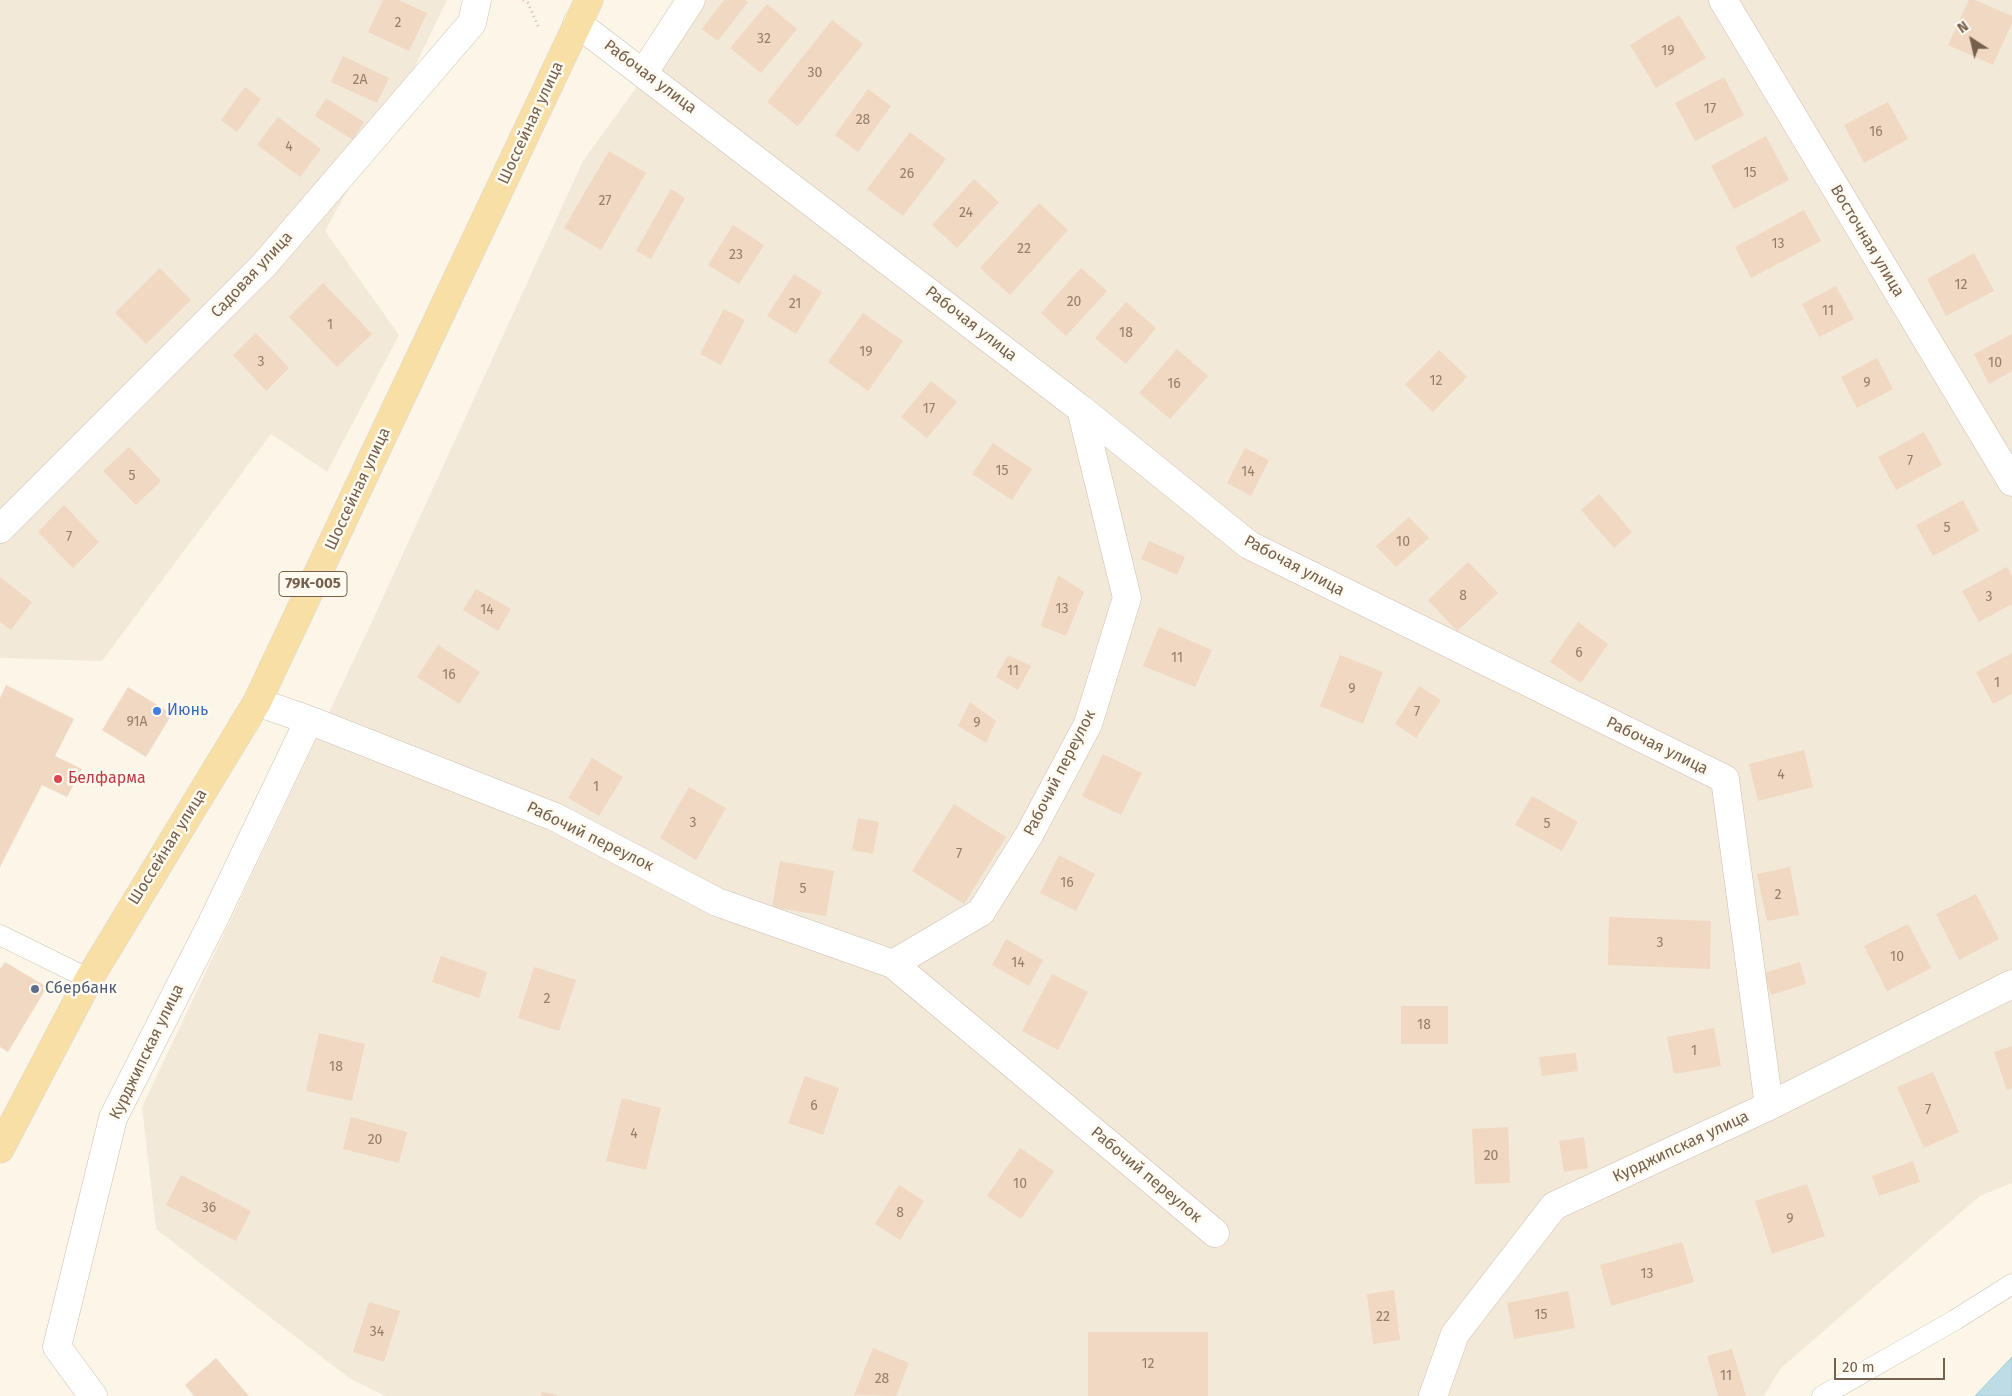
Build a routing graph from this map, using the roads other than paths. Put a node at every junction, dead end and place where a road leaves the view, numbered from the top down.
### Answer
1 (477, 0) edge
2 (691, 0) edge
3 (1723, 0) edge
4 (583, 11) edge
5 (644, 72) junction
6 (1081, 409) junction
7 (2012, 482) edge
8 (0, 529) edge
9 (257, 702) junction
10 (309, 720) junction
11 (0, 935) edge
12 (893, 964) junction
13 (89, 979) junction
14 (2012, 984) edge
15 (1769, 1106) junction
16 (0, 1149) edge
17 (1215, 1233) dead end
18 (2012, 1284) edge
19 (93, 1396) edge
20 (1433, 1396) edge
21 (1822, 1396) edge

1 - 8 street, Садовая улица
2 - 5 street
3 - 7 street, Восточная улица
4 - 5 street, Рабочая улица
4 - 9 main road, Шоссейная улица / 79К-005
5 - 6 street, Рабочая улица
6 - 12 street, Рабочий переулок
6 - 15 street, Рабочая улица
9 - 10 street, Рабочий переулок
9 - 13 main road, Шоссейная улица / 79К-005
10 - 12 street, Рабочий переулок
10 - 19 street, Курджипская улица
11 - 13 lane
12 - 17 street, Рабочий переулок
13 - 16 main road, Шоссейная улица / 79К-005
14 - 15 street, Курджипская улица
15 - 20 street, Курджипская улица
18 - 21 lane

